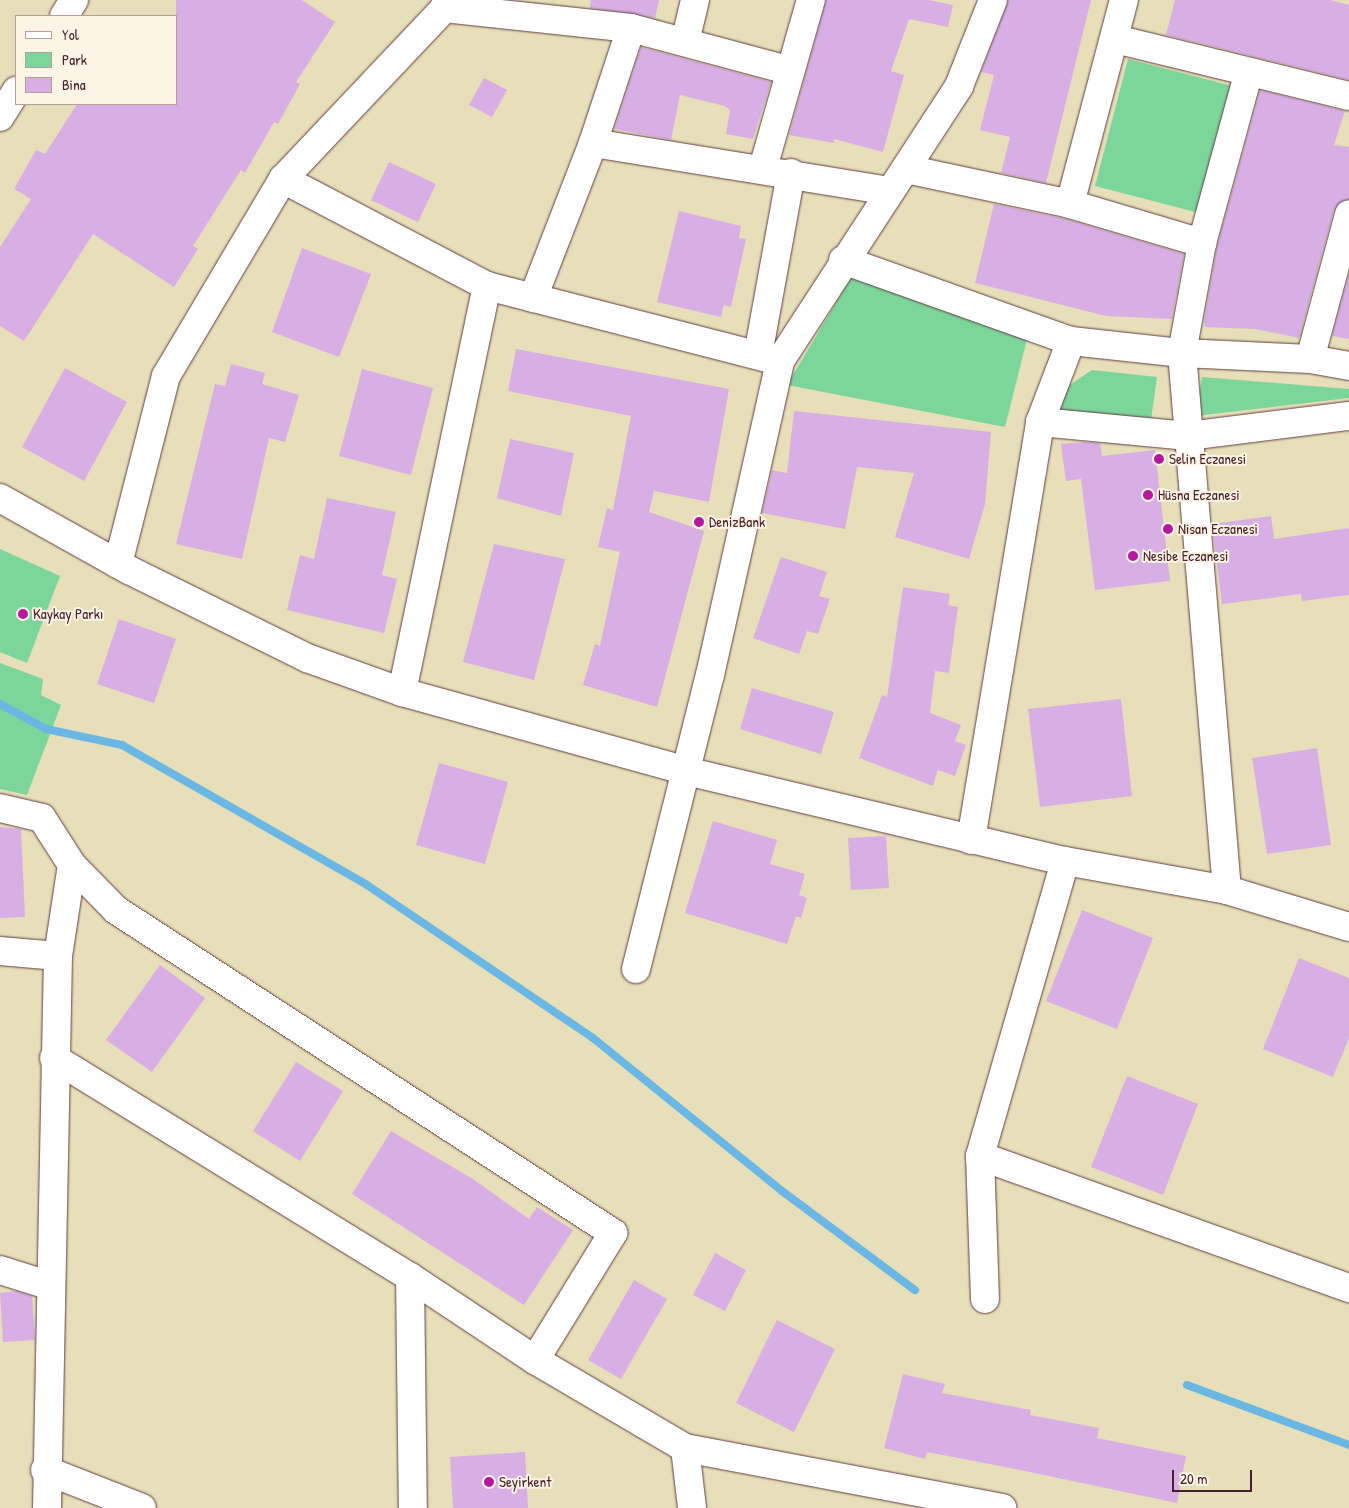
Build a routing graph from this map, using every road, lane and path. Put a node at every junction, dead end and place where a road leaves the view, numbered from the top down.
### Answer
1 (74, 0) edge
2 (695, 0) edge
3 (811, 0) edge
4 (993, 0) edge
5 (1124, 0) edge
6 (448, 4) edge
7 (65, 15) edge
8 (631, 28) junction
9 (1115, 39) junction
10 (685, 42) junction
11 (788, 70) junction
12 (1248, 75) junction
13 (15, 93) edge
14 (1349, 96) edge
15 (0, 117) edge
16 (593, 143) junction
17 (763, 168) junction
18 (906, 169) junction
19 (791, 173) junction
20 (283, 179) junction
21 (888, 191) junction
22 (1070, 204) junction
23 (1349, 214) edge
24 (1202, 243) junction
25 (843, 260) junction
26 (487, 286) junction
27 (533, 298) junction
28 (1071, 341) junction
29 (1182, 353) junction
30 (769, 358) junction
31 (1310, 359) junction
32 (1349, 366) edge
33 (1349, 416) edge
34 (1040, 422) junction
35 (1188, 436) junction
36 (0, 498) edge
37 (118, 564) junction
38 (402, 692) junction
39 (686, 771) junction
40 (0, 808) edge
41 (971, 840) junction
42 (1065, 861) junction
43 (72, 866) junction
44 (1227, 890) junction
45 (1349, 928) edge
46 (0, 951) edge
47 (58, 956) junction
48 (636, 969) dead end
49 (54, 1058) junction
50 (980, 1156) junction
51 (0, 1270) edge
52 (410, 1277) junction
53 (48, 1285) junction
54 (1349, 1288) edge
55 (985, 1299) dead end
56 (535, 1360) junction
57 (685, 1448) junction
58 (45, 1470) junction
59 (949, 1502) edge
60 (47, 1508) edge
61 (142, 1508) edge
62 (413, 1508) edge
63 (692, 1508) edge
64 (1002, 1508) edge

1 - 7 street
2 - 10 street
3 - 11 street
4 - 18 street
5 - 9 street
6 - 8 street
6 - 20 street
8 - 10 street
8 - 16 street
9 - 12 street
9 - 22 street
10 - 11 street
11 - 17 street
12 - 14 street
12 - 24 street
13 - 15 street
16 - 17 street
16 - 27 street
17 - 19 street
18 - 21 street
18 - 22 street
19 - 21 street
19 - 30 street
20 - 26 street
20 - 37 street
21 - 25 street
22 - 24 street
23 - 31 street
24 - 29 street
25 - 28 street
25 - 30 street
26 - 27 street
26 - 38 street
27 - 30 street
28 - 29 street
28 - 34 street
29 - 31 street
29 - 35 street
30 - 39 street
31 - 32 street
33 - 35 street
34 - 35 street
34 - 41 street
35 - 44 street
36 - 37 street
37 - 38 street
38 - 39 street
39 - 41 street
39 - 48 street
40 - 43 street
41 - 42 street
42 - 44 street
42 - 50 street
43 - 47 street
43 - 56 street
44 - 45 street
46 - 47 street
47 - 49 street
49 - 52 street
49 - 53 street
50 - 54 street
50 - 55 street
51 - 53 street
52 - 56 street
52 - 62 street
53 - 58 street
56 - 57 street
57 - 59 street
57 - 63 street
58 - 60 street
58 - 61 street
59 - 64 street

